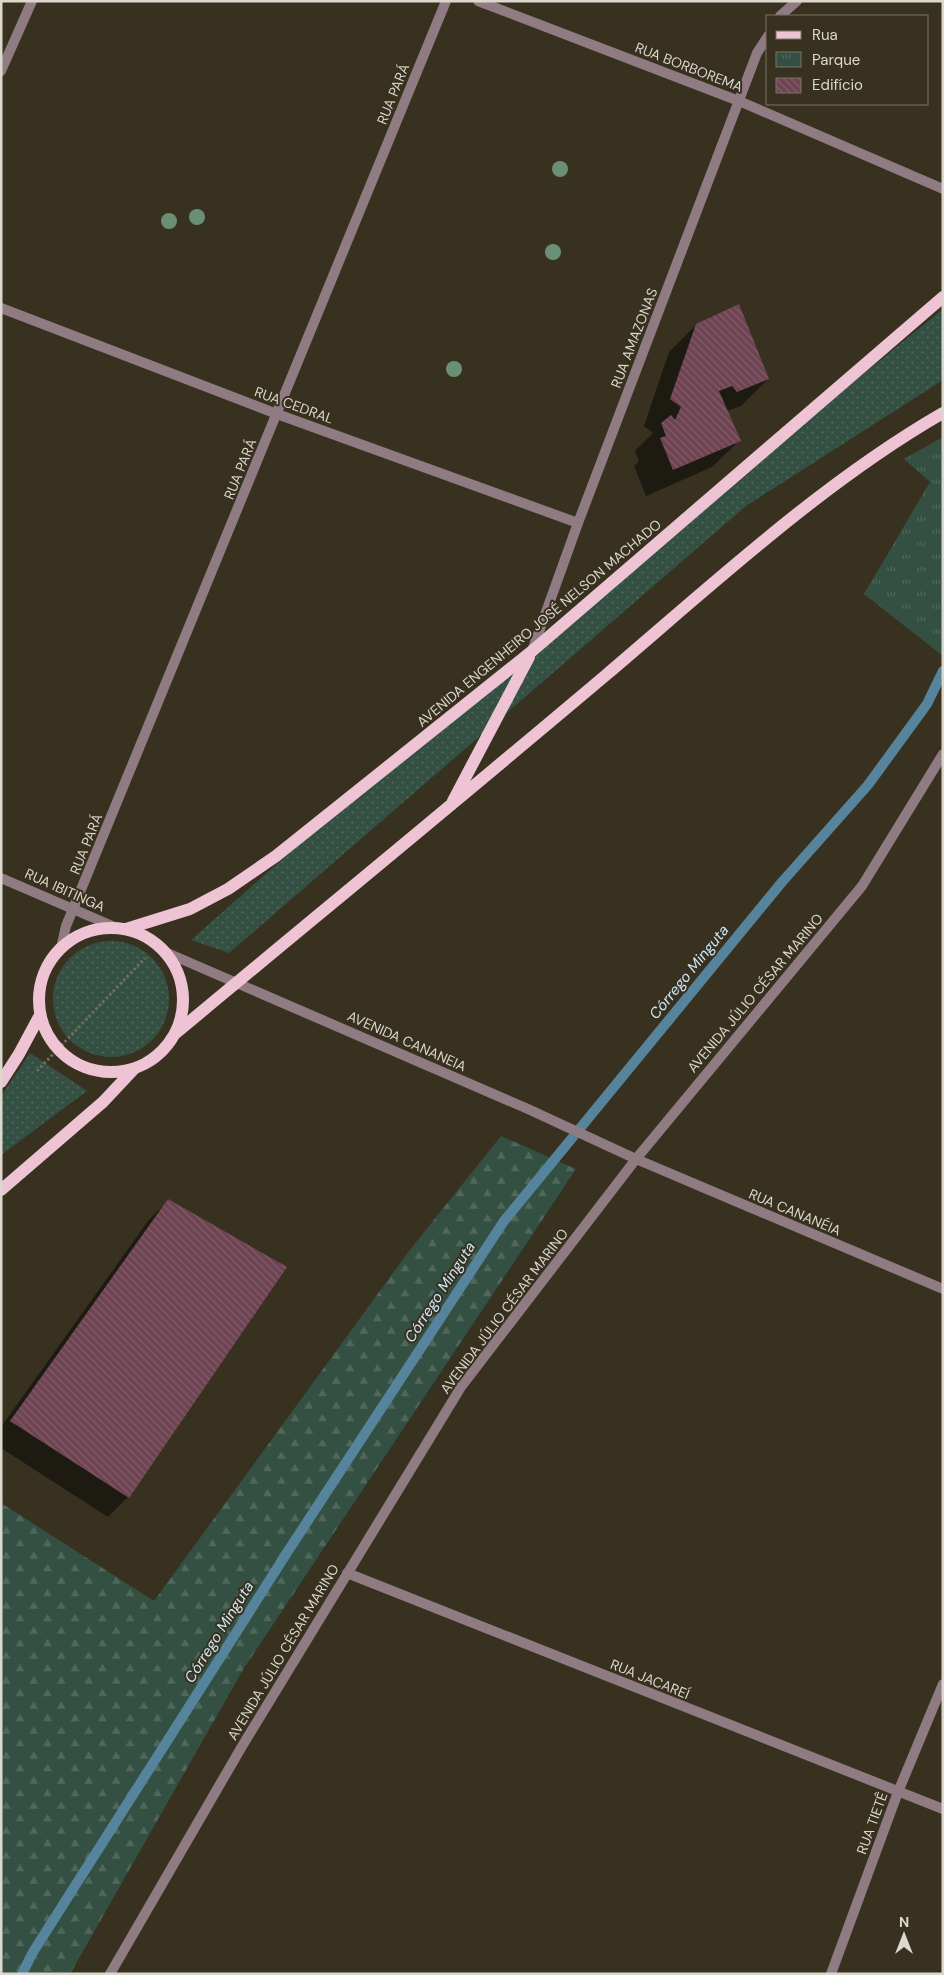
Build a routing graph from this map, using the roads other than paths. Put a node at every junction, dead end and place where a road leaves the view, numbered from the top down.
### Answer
1 (32, 1) edge
2 (446, 1) edge
3 (478, 1) edge
4 (797, 1) edge
5 (781, 15) edge
6 (766, 39) edge
7 (1, 71) edge
8 (739, 101) junction
9 (943, 189) edge
10 (943, 297) edge
11 (1, 308) edge
12 (943, 413) edge
13 (277, 414) junction
14 (578, 523) junction
15 (531, 652) junction
16 (943, 754) edge
17 (449, 807) junction
18 (1, 878) edge
19 (74, 908) junction
20 (122, 929) junction
21 (62, 948) junction
22 (162, 949) junction
23 (238, 982) junction
24 (40, 1015) junction
25 (176, 1034) junction
26 (134, 1069) junction
27 (1, 1082) edge
28 (636, 1160) junction
29 (1, 1190) edge
30 (943, 1289) edge
31 (347, 1573) junction
32 (943, 1684) edge
33 (898, 1792) junction
34 (943, 1809) edge
35 (110, 1974) edge
36 (831, 1974) edge

1 - 7 street
2 - 13 street, RUA PARÁ
3 - 8 street, RUA BORBOREMA
4 - 5 street
6 - 8 street, RUA AMAZONAS
8 - 9 street, RUA BORBOREMA
8 - 14 street, RUA AMAZONAS
10 - 15 main road, AVENIDA ENGENHEIRO JOSÉ NELSON MACHADO
11 - 13 street, RUA CEDRAL
12 - 17 main road
13 - 14 street, RUA CEDRAL
13 - 19 street, RUA PARÁ
14 - 15 street, RUA AMAZONAS
15 - 17 main road
15 - 20 main road, AVENIDA ENGENHEIRO JOSÉ NELSON MACHADO
16 - 28 street, AVENIDA JÚLIO CÉSAR MARINO
17 - 23 main road
18 - 19 street, RUA IBITINGA
19 - 20 street, RUA IBITINGA
19 - 21 street, RUA PARÁ
20 - 21 main road, AVENIDA ENGENHEIRO JOSÉ NELSON MACHADO
20 - 22 main road
21 - 24 main road, AVENIDA ENGENHEIRO JOSÉ NELSON MACHADO
22 - 23 street, AVENIDA CANANEIA
22 - 25 main road
23 - 25 main road
23 - 28 street, AVENIDA CANANEIA
24 - 26 main road
24 - 27 main road
25 - 26 main road
26 - 29 main road
28 - 30 street, RUA CANANÉIA
28 - 31 street, AVENIDA JÚLIO CÉSAR MARINO
31 - 33 street, RUA JACAREÍ
31 - 35 street, AVENIDA JÚLIO CÉSAR MARINO
32 - 33 street, RUA TIETÊ
33 - 34 street, RUA JACAREÍ
33 - 36 street, RUA TIETÊ

